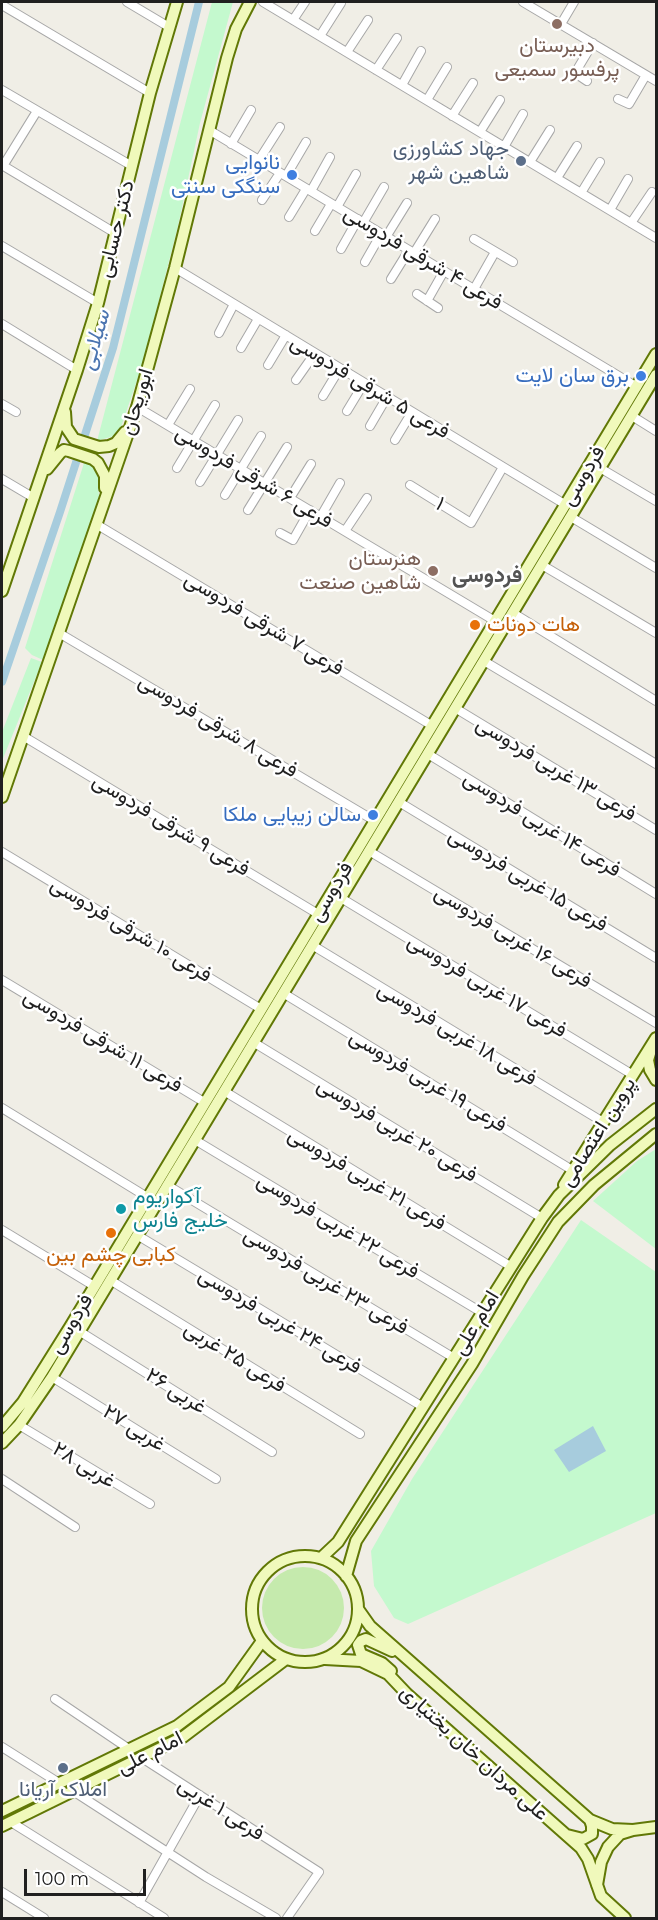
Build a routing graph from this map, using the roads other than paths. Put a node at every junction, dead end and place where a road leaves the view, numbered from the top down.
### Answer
1 (127, 2) edge
2 (177, 2) edge
3 (250, 2) edge
4 (262, 2) edge
5 (305, 2) edge
6 (523, 2) edge
7 (574, 2) edge
8 (341, 3) dead end
9 (2, 5) edge
10 (293, 20) junction
11 (368, 20) dead end
12 (561, 24) junction
13 (169, 27) junction
14 (320, 36) junction
15 (397, 38) dead end
16 (593, 43) junction
17 (421, 51) dead end
18 (347, 52) junction
19 (447, 67) dead end
20 (376, 70) junction
21 (646, 75) junction
22 (587, 81) dead end
23 (657, 81) edge
24 (473, 83) dead end
25 (402, 85) junction
26 (2, 90) edge
27 (150, 93) junction
28 (618, 99) dead end
29 (427, 100) junction
30 (500, 100) dead end
31 (250, 110) dead end
32 (37, 111) junction
33 (524, 114) dead end
34 (453, 116) junction
35 (280, 127) dead end
36 (209, 130) junction
37 (550, 130) dead end
38 (480, 132) junction
39 (306, 142) dead end
40 (231, 144) junction
41 (577, 146) dead end
42 (504, 147) junction
43 (330, 157) dead end
44 (259, 160) junction
45 (530, 162) junction
46 (600, 162) dead end
47 (2, 165) edge
48 (132, 166) junction
49 (283, 174) junction
50 (356, 174) dead end
51 (557, 178) junction
52 (628, 179) dead end
53 (384, 187) dead end
54 (309, 190) junction
55 (652, 192) dead end
56 (581, 193) junction
57 (262, 200) dead end
58 (407, 203) dead end
59 (334, 205) junction
60 (610, 210) junction
61 (289, 217) dead end
62 (435, 219) dead end
63 (360, 221) junction
64 (631, 223) junction
65 (315, 231) dead end
66 (115, 233) junction
67 (384, 235) junction
68 (657, 238) edge
69 (474, 239) dead end
70 (2, 246) edge
71 (342, 249) dead end
72 (412, 252) junction
73 (495, 252) junction
74 (365, 262) dead end
75 (513, 262) dead end
76 (174, 268) junction
77 (444, 271) junction
78 (391, 279) dead end
79 (474, 289) junction
80 (417, 294) dead end
81 (427, 301) junction
82 (98, 303) junction
83 (234, 304) junction
84 (438, 308) dead end
85 (258, 319) junction
86 (2, 324) edge
87 (219, 333) dead end
88 (286, 336) junction
89 (241, 348) dead end
90 (315, 353) junction
91 (657, 354) edge
92 (268, 365) dead end
93 (340, 368) junction
94 (77, 370) junction
95 (657, 375) edge
96 (296, 380) dead end
97 (364, 383) junction
98 (637, 387) junction
99 (190, 389) dead end
100 (323, 396) dead end
101 (387, 397) junction
102 (66, 402) junction
103 (2, 404) edge
104 (215, 405) dead end
105 (137, 407) junction
106 (347, 411) dead end
107 (16, 412) dead end
108 (412, 412) junction
109 (632, 416) junction
110 (238, 420) dead end
111 (131, 424) junction
112 (168, 425) junction
113 (370, 426) dead end
114 (657, 430) edge
115 (261, 436) dead end
116 (395, 440) dead end
117 (194, 441) junction
118 (610, 441) junction
119 (287, 447) dead end
120 (217, 454) junction
121 (311, 464) dead end
122 (502, 467) junction
123 (177, 468) dead end
124 (600, 468) junction
125 (241, 469) junction
126 (41, 478) junction
127 (4, 480) edge
128 (200, 482) dead end
129 (264, 483) junction
130 (340, 483) dead end
131 (410, 485) dead end
132 (2, 490) edge
133 (225, 495) dead end
134 (34, 498) junction
135 (105, 498) junction
136 (290, 498) junction
137 (367, 498) dead end
138 (657, 501) edge
139 (566, 505) junction
140 (248, 510) dead end
141 (310, 510) junction
142 (321, 516) junction
143 (571, 517) junction
144 (96, 524) junction
145 (345, 531) junction
146 (280, 533) dead end
147 (542, 565) junction
148 (5, 567) edge
149 (657, 568) edge
150 (2, 591) edge
151 (513, 613) junction
152 (495, 621) junction
153 (60, 633) junction
154 (657, 633) edge
155 (484, 661) junction
156 (657, 701) edge
157 (455, 708) junction
158 (431, 725) junction
159 (23, 736) junction
160 (428, 754) junction
161 (657, 764) edge
162 (2, 797) edge
163 (399, 802) junction
164 (375, 821) junction
165 (657, 830) edge
166 (369, 851) junction
167 (2, 852) edge
168 (657, 894) edge
169 (341, 898) junction
170 (318, 914) junction
171 (312, 945) junction
172 (657, 958) edge
173 (2, 980) edge
174 (283, 993) junction
175 (261, 1009) junction
176 (657, 1023) edge
177 (253, 1042) junction
178 (654, 1042) edge
179 (231, 1069) junction
180 (633, 1075) junction
181 (657, 1080) edge
182 (224, 1091) junction
183 (204, 1102) junction
184 (2, 1108) edge
185 (657, 1109) edge
186 (603, 1122) junction
187 (657, 1134) edge
188 (195, 1140) junction
189 (572, 1170) junction
190 (167, 1185) junction
191 (559, 1196) junction
192 (147, 1197) junction
193 (542, 1218) junction
194 (2, 1230) edge
195 (137, 1235) junction
196 (510, 1266) junction
197 (110, 1280) junction
198 (94, 1287) junction
199 (478, 1317) junction
200 (492, 1329) junction
201 (79, 1330) junction
202 (460, 1348) junction
203 (454, 1358) junction
204 (472, 1364) junction
205 (47, 1374) junction
206 (423, 1407) junction
207 (19, 1425) junction
208 (2, 1427) edge
209 (360, 1434) dead end
210 (2, 1443) edge
211 (272, 1452) dead end
212 (2, 1479) edge
213 (216, 1479) dead end
214 (150, 1504) dead end
215 (75, 1527) dead end
216 (338, 1542) junction
217 (352, 1557) junction
218 (321, 1558) junction
219 (346, 1576) junction
220 (358, 1610) junction
221 (262, 1641) junction
222 (249, 1659) junction
223 (286, 1659) junction
224 (325, 1659) junction
225 (410, 1662) junction
226 (266, 1674) junction
227 (395, 1682) junction
228 (55, 1699) dead end
229 (2, 1747) edge
230 (129, 1749) junction
231 (142, 1758) junction
232 (59, 1783) junction
233 (73, 1791) junction
234 (200, 1795) junction
235 (2, 1811) edge
236 (590, 1820) junction
237 (5, 1826) edge
238 (657, 1827) edge
239 (633, 1830) junction
240 (567, 1835) junction
241 (167, 1852) junction
242 (597, 1885) junction
243 (2, 1892) edge
244 (139, 1903) junction
245 (44, 1918) edge
246 (164, 1918) edge
247 (276, 1918) edge
248 (287, 1918) edge
249 (625, 1918) edge

1 - 13 street
2 - 13 main road, دکتر حسابی
3 - 36 main road, ابوریحان
4 - 10 street
5 - 10 street
6 - 12 street
7 - 12 street
8 - 14 street
9 - 27 street
10 - 14 street
11 - 18 street
12 - 16 street
13 - 27 main road, دکتر حسابی
14 - 18 street
15 - 20 street
16 - 21 street
16 - 22 street
17 - 25 street
18 - 20 street
19 - 29 street
20 - 25 street
21 - 23 street
21 - 28 street
24 - 34 street
25 - 29 street
26 - 32 street
27 - 48 main road, دکتر حسابی
29 - 34 street
30 - 38 street
31 - 40 street
32 - 47 street
32 - 48 street
33 - 42 street
34 - 38 street
35 - 44 street
36 - 40 street, فرعی ۴ شرقی فردوسی
36 - 76 main road, ابوریحان
37 - 45 street
38 - 42 street
39 - 49 street
40 - 44 street, فرعی ۴ شرقی فردوسی
41 - 51 street
42 - 45 street
43 - 54 street
44 - 49 street, فرعی ۴ شرقی فردوسی
45 - 51 street
46 - 56 street
47 - 66 street
48 - 66 main road, دکتر حسابی
49 - 54 street, فرعی ۴ شرقی فردوسی
49 - 57 street
50 - 59 street
51 - 56 street
52 - 60 street
53 - 63 street
54 - 59 street, فرعی ۴ شرقی فردوسی
54 - 61 street
55 - 64 street
56 - 60 street
58 - 67 street
59 - 63 street, فرعی ۴ شرقی فردوسی
59 - 65 street
60 - 64 street
62 - 72 street
63 - 67 street, فرعی ۴ شرقی فردوسی
63 - 71 street
64 - 68 street
66 - 82 main road, دکتر حسابی
67 - 72 street, فرعی ۴ شرقی فردوسی
67 - 74 street
69 - 73 street
70 - 82 street
72 - 77 street, فرعی ۴ شرقی فردوسی
72 - 78 street
73 - 75 street
73 - 79 street
76 - 83 street, فرعی ۵ شرقی فردوسی
76 - 105 main road, ابوریحان
77 - 79 street, فرعی ۴ شرقی فردوسی
77 - 81 street
79 - 98 street, فرعی ۴ شرقی فردوسی
80 - 81 street
81 - 84 street
82 - 94 main road, دکتر حسابی
83 - 85 street, فرعی ۵ شرقی فردوسی
83 - 87 street
85 - 88 street, فرعی ۵ شرقی فردوسی
85 - 89 street
86 - 94 street
88 - 90 street, فرعی ۵ شرقی فردوسی
88 - 92 street
90 - 93 street, فرعی ۵ شرقی فردوسی
90 - 96 street
91 - 98 main road, فردوسی
93 - 97 street, فرعی ۵ شرقی فردوسی
93 - 100 street
94 - 102 main road, دکتر حسابی
95 - 109 main road, فردوسی
97 - 101 street, فرعی ۵ شرقی فردوسی
97 - 106 street
98 - 118 main road, فردوسی
99 - 112 street
101 - 108 street, فرعی ۵ شرقی فردوسی
101 - 113 street
102 - 111 main road
102 - 126 main road, دکتر حسابی
103 - 107 street
104 - 117 street
105 - 111 main road, ابوریحان
105 - 112 street, فرعی ۶ شرقی فردوسی
108 - 116 street
108 - 122 street, فرعی ۵ شرقی فردوسی
109 - 114 street
109 - 118 main road, فردوسی
110 - 120 street
111 - 135 main road, ابوریحان
112 - 117 street, فرعی ۶ شرقی فردوسی
115 - 125 street
117 - 120 street, فرعی ۶ شرقی فردوسی
117 - 123 street
118 - 124 main road, فردوسی
118 - 139 main road, فردوسی
119 - 129 street
120 - 125 street, فرعی ۶ شرقی فردوسی
120 - 128 street
121 - 136 street
122 - 131 street, ۱
122 - 139 street, فرعی ۵ شرقی فردوسی
124 - 138 street
124 - 143 main road, فردوسی
125 - 129 street, فرعی ۶ شرقی فردوسی
125 - 133 street
126 - 134 main road, دکتر حسابی
126 - 135 main road
127 - 132 street
127 - 134 street
129 - 136 street, فرعی ۶ شرقی فردوسی
129 - 140 street
130 - 142 street
134 - 148 main road, دکتر حسابی
135 - 144 main road, ابوریحان
136 - 141 street, فرعی ۶ شرقی فردوسی
137 - 145 street
139 - 152 main road, فردوسی
141 - 142 street, فرعی ۶ شرقی فردوسی
141 - 146 street
142 - 145 street, فرعی ۶ شرقی فردوسی
143 - 147 main road, فردوسی
143 - 149 street
144 - 153 main road, ابوریحان
144 - 158 street, فرعی ۷ شرقی فردوسی
145 - 152 street, فرعی ۶ شرقی فردوسی
147 - 151 main road, فردوسی
147 - 154 street
148 - 150 main road, دکتر حسابی
151 - 155 main road, فردوسی
151 - 156 street
152 - 158 main road, فردوسی
153 - 159 main road, ابوریحان
153 - 164 street, فرعی ۸ شرقی فردوسی
155 - 157 main road, فردوسی
155 - 161 street
157 - 160 main road, فردوسی
157 - 165 street, فرعی ۱۳ غربی فردوسی
158 - 164 main road, فردوسی
159 - 162 main road, ابوریحان
159 - 170 street, فرعی ۹ شرقی فردوسی
160 - 163 main road, فردوسی
160 - 168 street, فرعی ۱۴ غربی فردوسی
163 - 166 main road, فردوسی
163 - 172 street, فرعی ۱۵ غربی فردوسی
164 - 170 main road, فردوسی
166 - 169 main road, فردوسی
166 - 176 street, فرعی ۱۶ غربی فردوسی
167 - 175 street, فرعی ۱۰ شرقی فردوسی
169 - 171 main road, فردوسی
169 - 180 street, فرعی ۱۷ غربی فردوسی
170 - 175 main road, فردوسی
171 - 174 main road, فردوسی
171 - 186 street, فرعی ۱۸ غربی فردوسی
173 - 183 street, فرعی ۱۱ شرقی فردوسی
174 - 177 main road, فردوسی
174 - 189 street, فرعی ۱۹ غربی فردوسی
175 - 179 main road, فردوسی
177 - 179 main road, فردوسی
177 - 193 street, فرعی ۲۰ غربی فردوسی
178 - 180 main road, پروین اعتصامی
178 - 181 main road
179 - 182 main road, فردوسی
179 - 183 main road, فردوسی
180 - 186 main road, پروین اعتصامی
182 - 188 main road, فردوسی
182 - 196 street, فرعی ۲۱ غربی فردوسی
183 - 192 main road, فردوسی
184 - 192 street
185 - 191 main road, امام علی
186 - 189 main road, پروین اعتصامی
187 - 200 main road, امام علی
188 - 190 main road, فردوسی
188 - 199 street, فرعی ۲۲ غربی فردوسی
189 - 191 main road, پروین اعتصامی
190 - 195 main road, فردوسی
190 - 203 street, فرعی ۲۳ غربی فردوسی
191 - 193 main road, امام علی
192 - 198 main road, فردوسی
193 - 196 main road, امام علی
194 - 198 street
195 - 197 main road, فردوسی
195 - 206 street, فرعی ۲۴ غربی فردوسی
196 - 199 main road, امام علی
197 - 201 main road, فردوسی
197 - 209 street, فرعی ۲۵ غربی
198 - 205 main road, فردوسی
199 - 200 main road
199 - 202 main road, امام علی
200 - 204 main road, امام علی
201 - 205 main road, فردوسی
201 - 211 street, ۲۶ غربی
202 - 203 main road, امام علی
202 - 204 main road
203 - 206 main road, امام علی
204 - 217 main road, امام علی
205 - 207 main road, فردوسی
205 - 208 main road, فردوسی
205 - 213 street, ۲۷ غربی
206 - 216 main road, امام علی
207 - 210 main road, فردوسی
207 - 214 street, ۲۸ غربی
212 - 215 street
216 - 217 main road
216 - 218 main road, امام علی
217 - 219 main road, امام علی
218 - 219 main road
218 - 221 main road
219 - 220 main road
220 - 224 main road
220 - 225 main road, علی مردان خان بختیاری
221 - 222 main road, امام علی
221 - 223 main road
222 - 226 main road
222 - 230 main road, امام علی
223 - 224 main road
223 - 226 main road, امام علی
224 - 227 main road, علی مردان خان بختیاری
225 - 227 main road
225 - 236 main road, علی مردان خان بختیاری
226 - 231 main road, امام علی
227 - 240 main road, علی مردان خان بختیاری
228 - 230 street
229 - 232 street
230 - 232 main road, امام علی
231 - 233 main road, امام علی
231 - 234 street, فرعی ۱ غربی
232 - 235 main road, امام علی
233 - 237 main road, امام علی
233 - 241 street
234 - 241 street
234 - 248 street, فرعی ۱ غربی
236 - 239 main road, علی مردان خان بختیاری
236 - 240 main road
237 - 244 street
238 - 239 main road
239 - 242 main road
240 - 242 main road, علی مردان خان بختیاری
241 - 244 street
241 - 247 street
242 - 249 main road, علی مردان خان بختیاری
243 - 245 street
244 - 246 street

